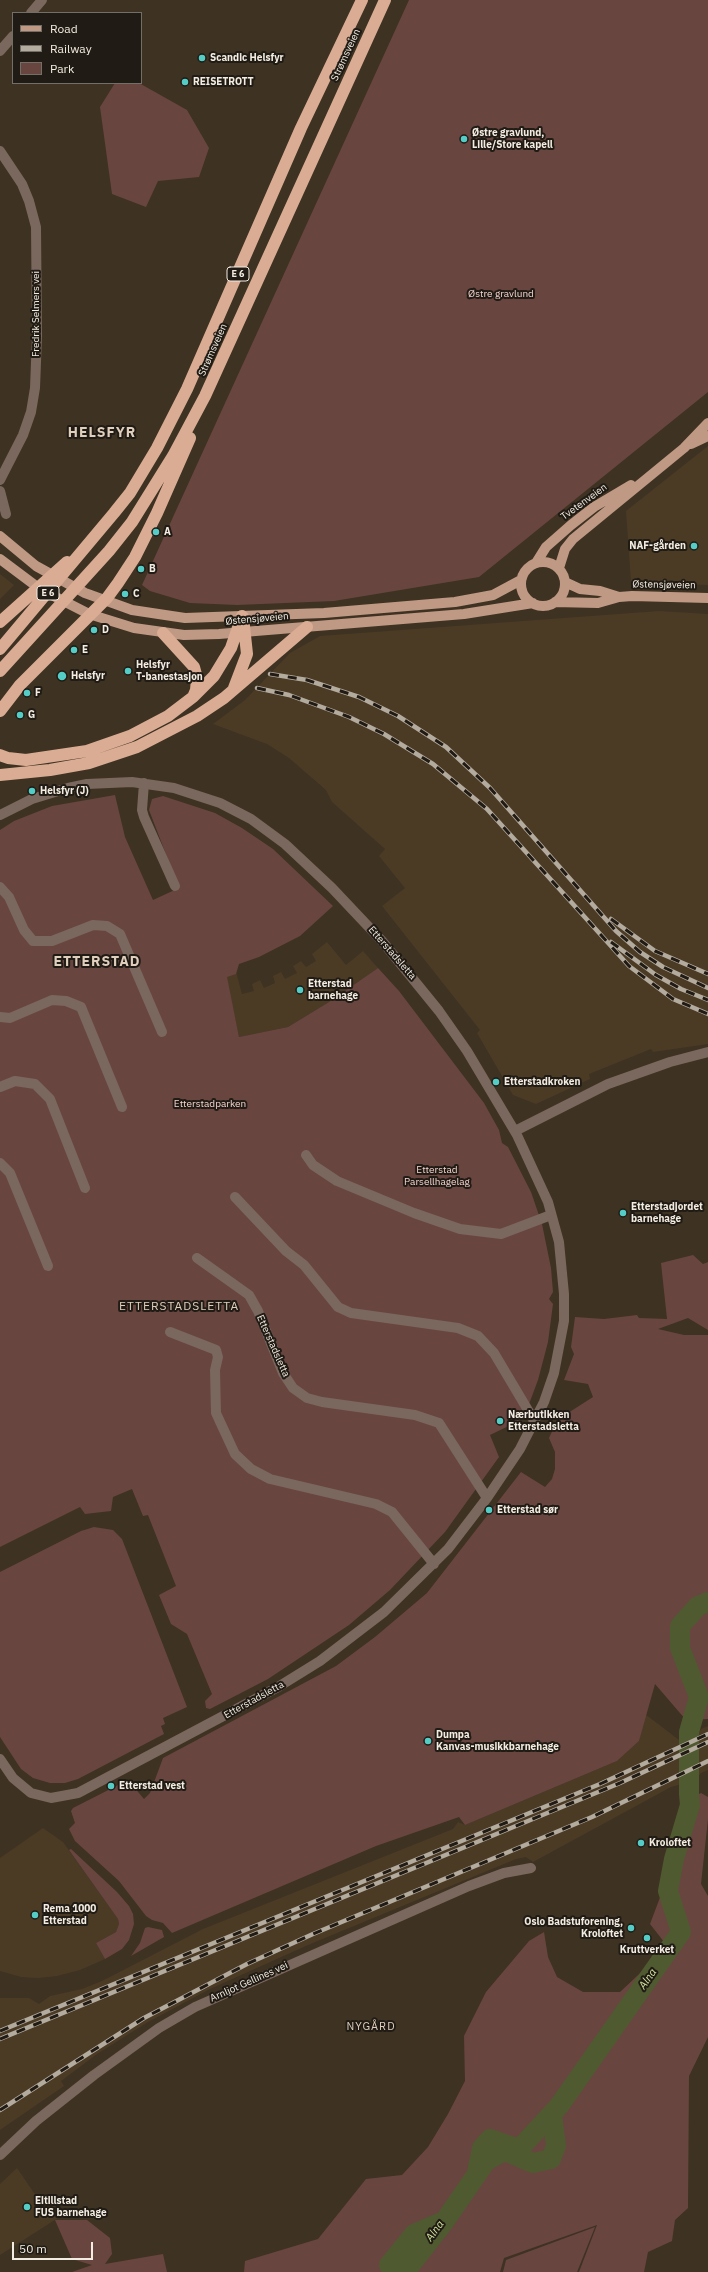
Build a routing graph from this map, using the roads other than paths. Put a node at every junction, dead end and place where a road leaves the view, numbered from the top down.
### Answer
1 (42, 0) edge
2 (362, 0) edge
3 (385, 0) edge
4 (32, 12) edge
5 (12, 37) edge
6 (0, 51) edge
7 (0, 151) edge
8 (205, 396) junction
9 (708, 423) edge
10 (708, 436) edge
11 (684, 448) junction
12 (655, 470) junction
13 (0, 480) edge
14 (0, 491) edge
15 (6, 514) dead end
16 (0, 536) edge
17 (95, 537) junction
18 (0, 559) edge
19 (536, 563) junction
20 (559, 568) junction
21 (521, 580) junction
22 (565, 582) junction
23 (619, 597) junction
24 (708, 598) edge
25 (555, 602) junction
26 (533, 603) junction
27 (242, 616) junction
28 (0, 622) edge
29 (307, 627) junction
30 (241, 632) junction
31 (164, 633) junction
32 (0, 649) edge
33 (13, 658) junction
34 (0, 671) edge
35 (0, 676) edge
36 (233, 691) junction
37 (193, 697) junction
38 (0, 711) edge
39 (0, 755) edge
40 (1, 774) edge
41 (144, 783) junction
42 (0, 815) edge
43 (175, 886) dead end
44 (0, 887) edge
45 (0, 1017) edge
46 (162, 1032) dead end
47 (708, 1052) edge
48 (0, 1088) edge
49 (122, 1107) dead end
50 (515, 1130) junction
51 (306, 1155) dead end
52 (0, 1163) edge
53 (85, 1188) dead end
54 (235, 1197) dead end
55 (551, 1215) junction
56 (197, 1258) dead end
57 (48, 1266) dead end
58 (170, 1332) dead end
59 (535, 1422) junction
60 (487, 1498) junction
61 (434, 1564) junction
62 (0, 1759) edge
63 (531, 1868) dead end
64 (0, 2155) edge

1 - 4 street
2 - 17 highway, Strømsveien / E 6
3 - 8 highway, Strømsveien / E 6
5 - 6 street
7 - 13 street, Fredrik Selmers vei
8 - 33 highway, Strømsveien / E 6
8 - 38 highway
9 - 11 main road, Tvetenveien
10 - 11 main road, Tvetenveien
11 - 12 main road, Tvetenveien
12 - 19 main road, Tvetenveien
12 - 20 main road, Tvetenveien
14 - 15 street
16 - 27 main road, Østensjøveien
17 - 28 highway
17 - 32 highway, Strømsveien / E 6
18 - 31 main road, Østensjøveien
19 - 20 main road
19 - 21 main road, Østensjøveien
20 - 22 main road
21 - 26 main road
21 - 27 main road, Østensjøveien
22 - 23 main road, Østensjøveien
22 - 25 main road
23 - 24 main road, Østensjøveien
23 - 25 main road, Østensjøveien
25 - 26 main road, Østensjøveien
26 - 29 main road, Østensjøveien
27 - 30 highway
29 - 30 main road, Østensjøveien
29 - 36 highway
30 - 31 main road, Østensjøveien
30 - 36 highway
30 - 37 highway
31 - 37 highway
33 - 34 highway, Strømsveien / E 6
33 - 35 highway
36 - 40 highway
37 - 39 highway
41 - 42 street, Etterstadsletta
41 - 43 street
41 - 50 street, Etterstadsletta
44 - 46 street
45 - 49 street
47 - 50 street
48 - 53 street
50 - 55 street, Etterstadsletta
51 - 55 street
52 - 57 street
54 - 59 street
55 - 59 street, Etterstadsletta
56 - 60 street, Etterstadsletta
58 - 61 street
59 - 60 street, Etterstadsletta
60 - 61 street, Etterstadsletta
61 - 62 street, Etterstadsletta
63 - 64 street, Arnljot Gellines vei

